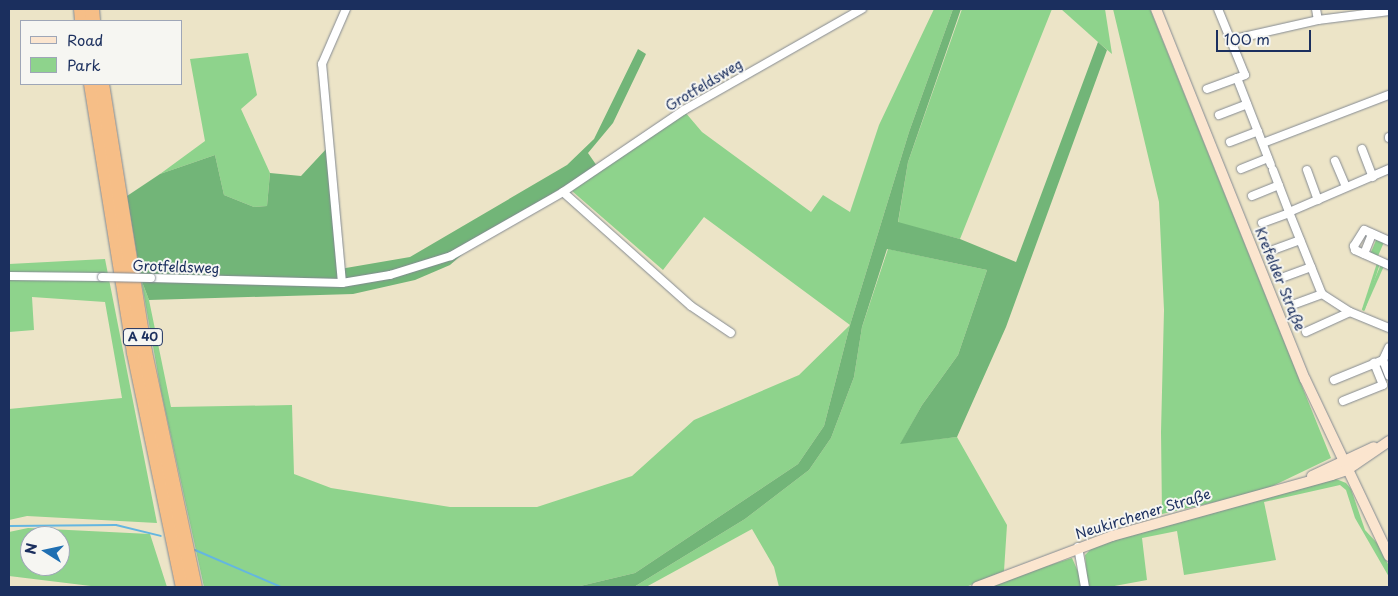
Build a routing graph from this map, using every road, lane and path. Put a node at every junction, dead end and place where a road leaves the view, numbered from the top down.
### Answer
1 (346, 9) edge
2 (862, 9) edge
3 (1156, 9) edge
4 (1218, 9) edge
5 (1316, 9) edge
6 (1389, 11) edge
7 (1318, 20) junction
8 (1230, 40) junction
9 (1237, 78) junction
10 (91, 85) edge
11 (102, 85) edge
12 (1207, 89) dead end
13 (1389, 94) edge
14 (1247, 104) junction
15 (1219, 115) dead end
16 (1258, 131) junction
17 (1230, 142) dead end
18 (1262, 143) junction
19 (1362, 149) dead end
20 (1335, 161) dead end
21 (1271, 164) junction
22 (1241, 169) dead end
23 (1389, 169) edge
24 (1308, 170) dead end
25 (1376, 176) junction
26 (1389, 180) edge
27 (1279, 185) junction
28 (1346, 187) junction
29 (563, 192) junction
30 (1252, 196) dead end
31 (1318, 200) junction
32 (1290, 212) junction
33 (1262, 223) dead end
34 (1372, 234) junction
35 (1300, 240) junction
36 (1389, 241) edge
37 (1273, 250) dead end
38 (1364, 254) junction
39 (1389, 265) edge
40 (1310, 267) junction
41 (9, 276) edge
42 (1284, 278) dead end
43 (342, 283) junction
44 (1322, 294) junction
45 (1295, 304) dead end
46 (1350, 312) junction
47 (1389, 328) edge
48 (1306, 332) dead end
49 (731, 333) dead end
50 (1389, 347) edge
51 (1383, 360) junction
52 (1374, 363) junction
53 (1389, 376) edge
54 (1334, 380) dead end
55 (1386, 384) edge
56 (1343, 402) dead end
57 (1389, 440) edge
58 (1345, 465) junction
59 (1078, 547) junction
60 (1389, 556) edge
61 (183, 587) edge
62 (195, 587) edge
63 (977, 587) edge
64 (1086, 587) edge

1 - 43 street
2 - 29 street, Grotfeldsweg
3 - 58 main road, Krefelder Straße
4 - 8 street
5 - 7 street
6 - 7 street
7 - 8 street
8 - 9 street
9 - 12 street
9 - 14 street
10 - 61 highway, A 40
11 - 62 highway, A 40
13 - 18 street
14 - 15 street
14 - 16 street
16 - 17 street
16 - 18 street
18 - 21 street
19 - 25 street
20 - 28 street
21 - 22 street
21 - 27 street
23 - 25 street
24 - 31 street
25 - 26 street
25 - 28 street
27 - 30 street
27 - 32 street
28 - 31 street
29 - 43 street, Grotfeldsweg
29 - 49 street
31 - 32 street
32 - 33 street
32 - 35 street
34 - 36 street
34 - 38 street
34 - 38 street
35 - 37 street
35 - 40 street
38 - 39 street
40 - 42 street
40 - 44 street
41 - 43 street, Grotfeldsweg, bridge
44 - 45 street
44 - 46 street
46 - 47 street
46 - 48 street
50 - 51 street
51 - 52 street
51 - 53 street
52 - 54 street
52 - 55 street
55 - 56 street
57 - 58 main road, Neukirchener Straße
58 - 59 main road, Neukirchener Straße
58 - 60 main road, Krefelder Straße
59 - 63 main road, Neukirchener Straße
59 - 64 street

